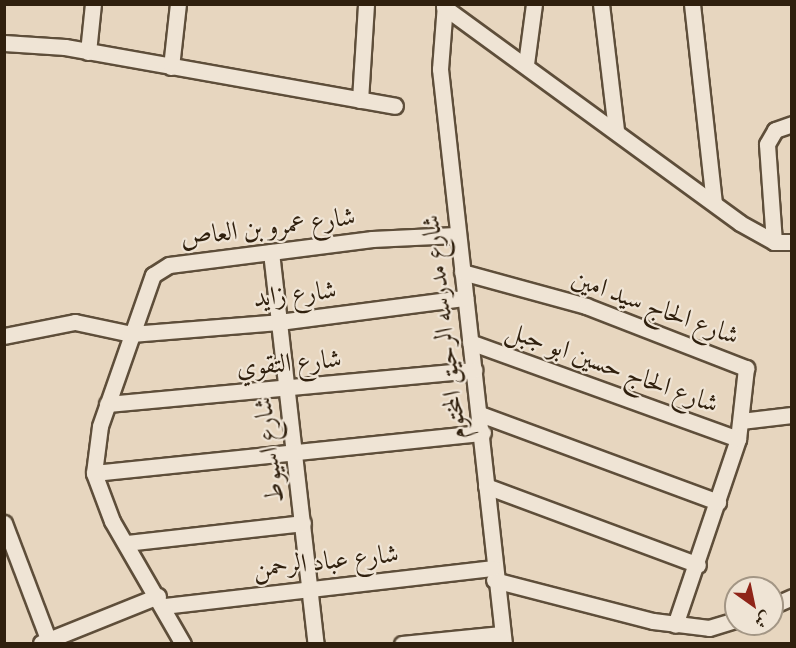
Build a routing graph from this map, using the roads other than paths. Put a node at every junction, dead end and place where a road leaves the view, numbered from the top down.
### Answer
1 (93, 4) edge
2 (178, 4) edge
3 (366, 4) edge
4 (534, 4) edge
5 (601, 4) edge
6 (692, 4) edge
7 (445, 6) edge
8 (4, 42) edge
9 (88, 51) junction
10 (526, 64) junction
11 (171, 68) junction
12 (360, 100) junction
13 (395, 106) dead end
14 (792, 124) edge
15 (616, 130) junction
16 (714, 202) junction
17 (456, 235) junction
18 (774, 242) junction
19 (792, 242) edge
20 (271, 252) junction
21 (462, 272) junction
22 (465, 298) junction
23 (279, 322) junction
24 (130, 334) junction
25 (4, 336) edge
26 (470, 342) junction
27 (474, 370) junction
28 (287, 389) junction
29 (108, 404) junction
30 (480, 414) junction
31 (792, 415) edge
32 (741, 421) junction
33 (483, 433) junction
34 (738, 439) junction
35 (296, 453) junction
36 (94, 473) junction
37 (486, 486) junction
38 (718, 502) junction
39 (4, 523) edge
40 (303, 523) junction
41 (126, 543) junction
42 (10, 553) edge
43 (699, 565) junction
44 (493, 574) junction
45 (310, 587) junction
46 (161, 601) junction
47 (724, 624) edge
48 (675, 625) junction
49 (503, 639) edge
50 (46, 642) edge
51 (183, 644) edge
52 (316, 644) edge
53 (402, 644) edge

1 - 9 street
2 - 11 street
3 - 12 street
4 - 10 street
5 - 15 street
6 - 16 street
7 - 10 street
7 - 17 street, شارع مدرسه الرحيق المختوم
8 - 9 street
9 - 11 street
10 - 15 street
11 - 12 street
12 - 13 street
14 - 18 street
15 - 16 street
16 - 18 street
17 - 20 street, شارع عمرو بن العاص
17 - 21 street, شارع مدرسه الرحيق المختوم
18 - 19 street
20 - 23 street, شارع اسيوط
20 - 24 street, شارع عمرو بن العاص
21 - 22 street, شارع مدرسه الرحيق المختوم
21 - 32 street, شارع الحاج سيد امين
22 - 23 street, شارع زايد
22 - 26 street, شارع مدرسه الرحيق المختوم
23 - 24 street, شارع زايد
23 - 28 street, شارع اسيوط
24 - 25 street, شارع زايد
24 - 29 street
26 - 27 street, شارع مدرسه الرحيق المختوم
26 - 34 street, شارع الحاج حسين ابو جبل
27 - 28 street, شارع التقوي
27 - 30 street, شارع مدرسه الرحيق المختوم
28 - 29 street, شارع التقوي
28 - 35 street, شارع اسيوط
29 - 36 street
30 - 33 street, شارع مدرسه الرحيق المختوم
30 - 38 street
31 - 32 street
32 - 34 street, شارع الحاج سيد امين
33 - 35 street
33 - 37 street, شارع مدرسه الرحيق المختوم
34 - 38 street, شارع الحاج سيد امين
35 - 36 street
35 - 40 street, شارع اسيوط
36 - 41 street
37 - 43 street
37 - 44 street, شارع مدرسه الرحيق المختوم
38 - 43 street, شارع الحاج سيد امين
39 - 42 street
40 - 41 street
40 - 45 street, شارع اسيوط
41 - 46 street
42 - 50 street
43 - 48 street, شارع الحاج سيد امين
44 - 45 street, شارع عباد الرحمن
44 - 48 street, شارع عباد الرحمن
44 - 49 street, شارع مدرسه الرحيق المختوم
45 - 46 street, شارع عباد الرحمن
45 - 52 street, شارع اسيوط
46 - 50 street, شارع عباد الرحمن
46 - 51 street
47 - 48 street, شارع عباد الرحمن
49 - 53 street

